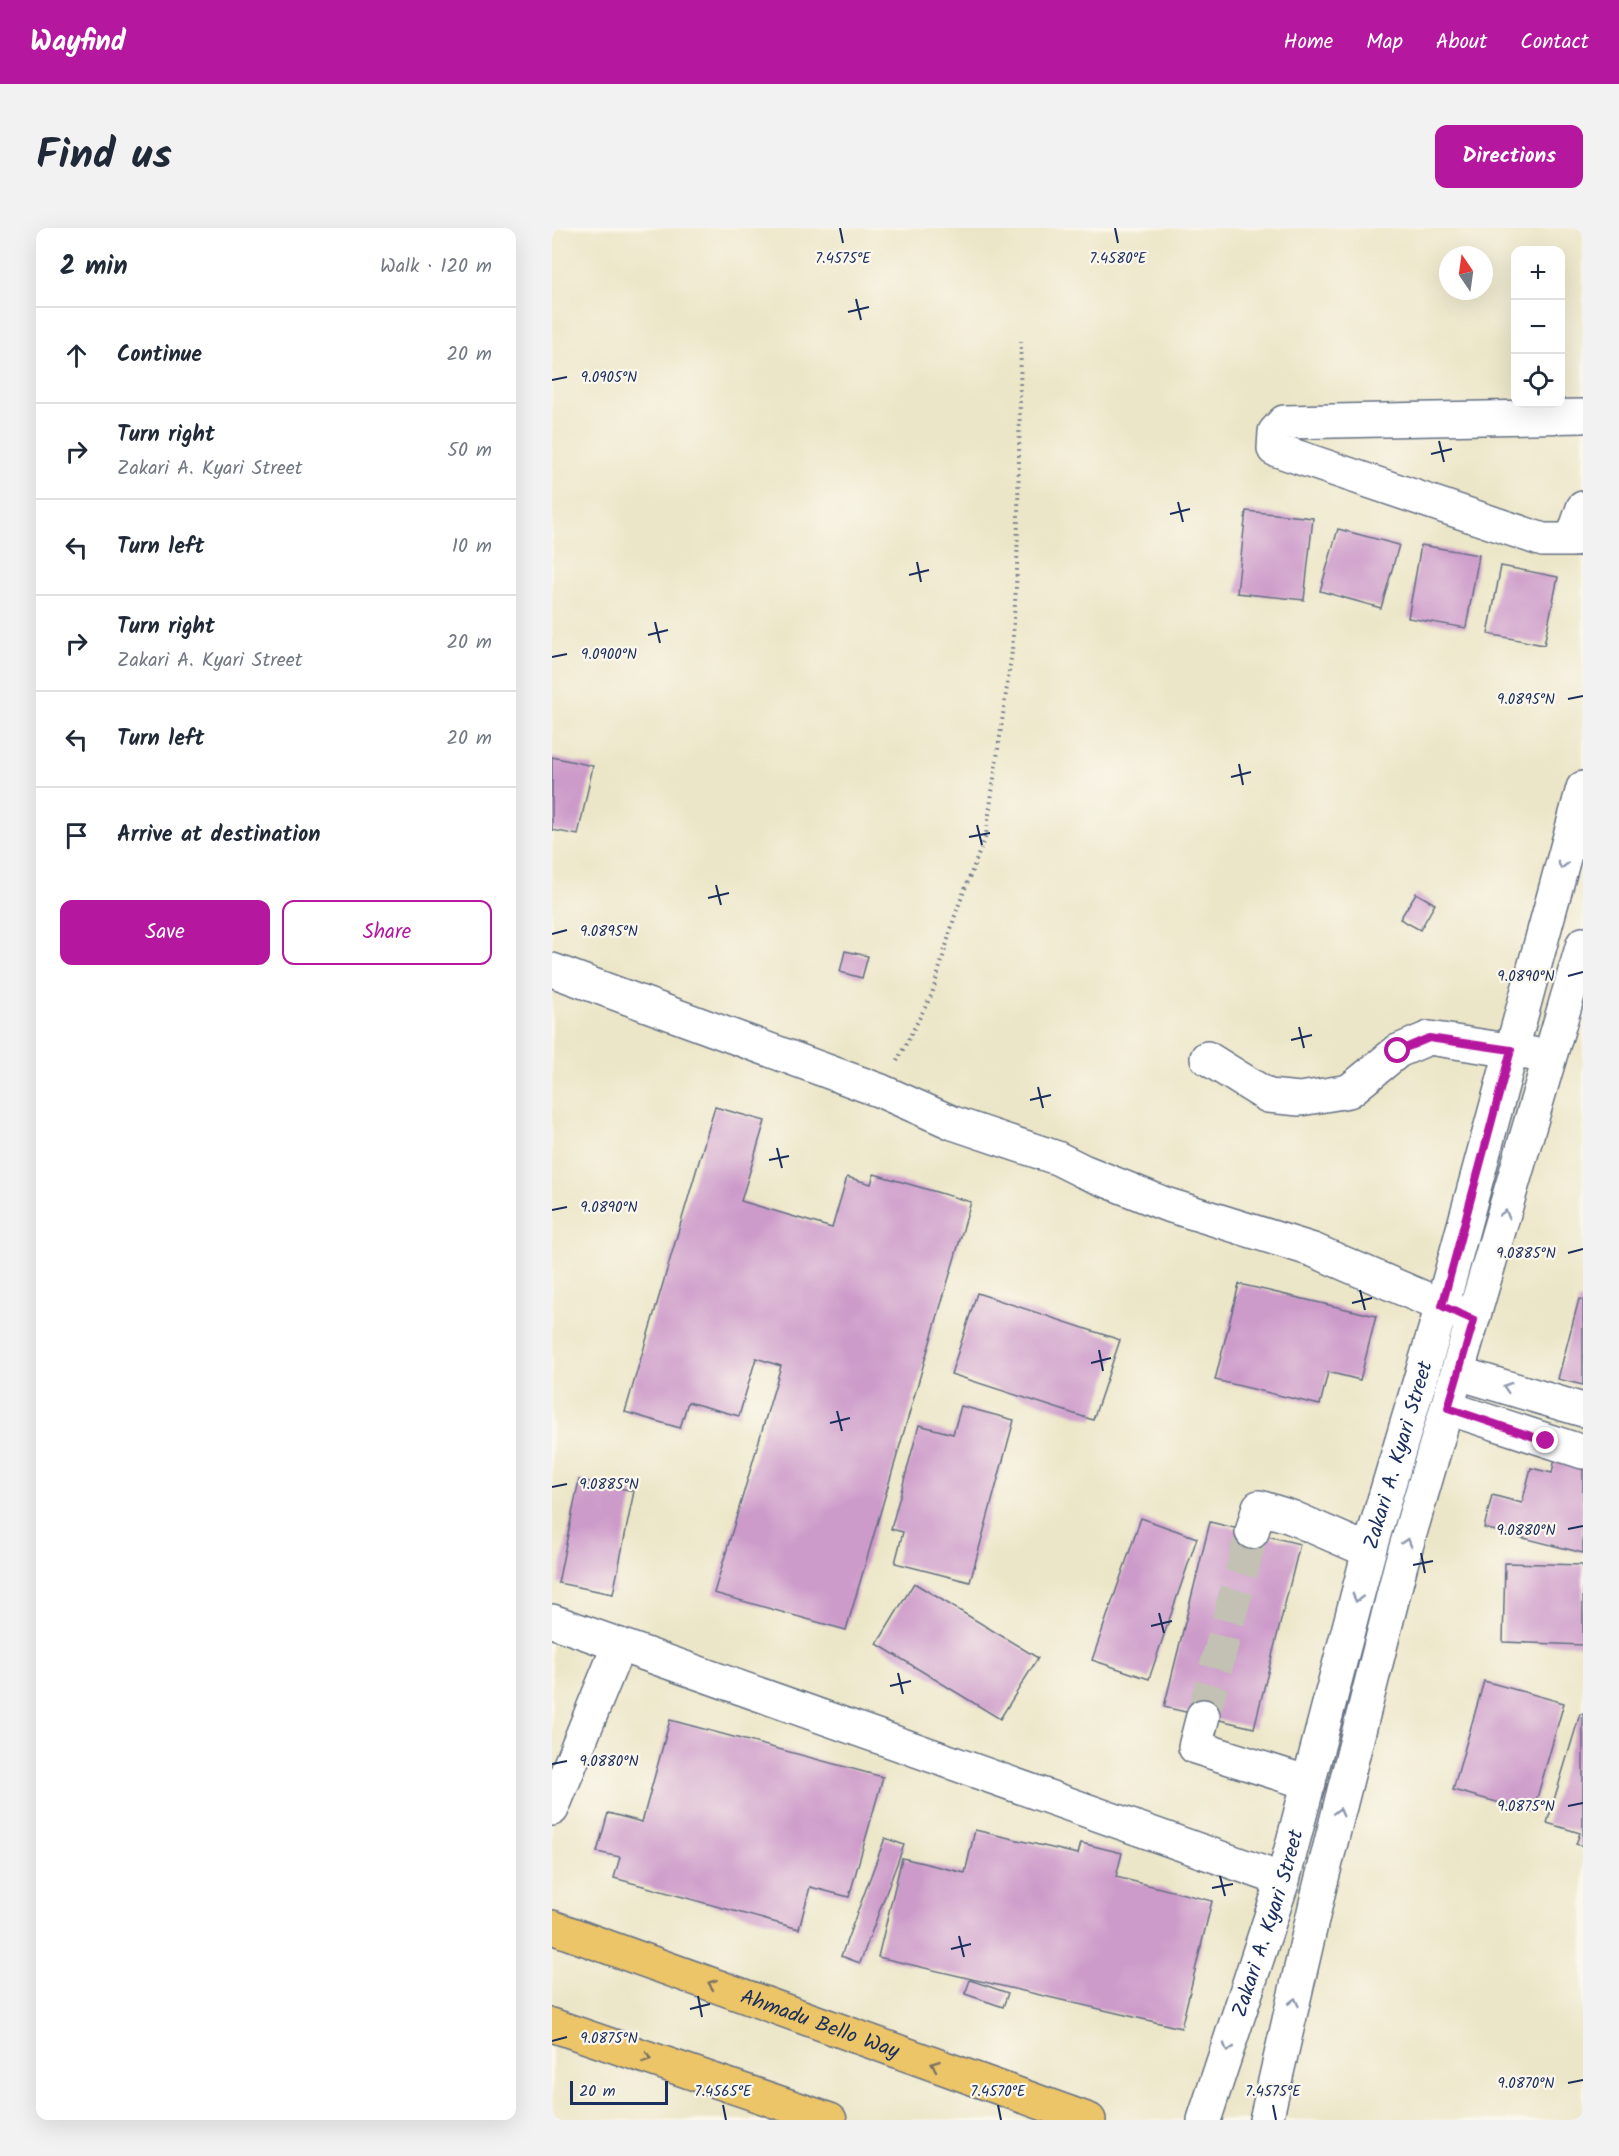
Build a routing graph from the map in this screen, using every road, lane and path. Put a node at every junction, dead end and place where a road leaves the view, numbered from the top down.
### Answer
1 (1021, 339) dead end
2 (1583, 416) edge
3 (1583, 508) edge
4 (1583, 788) edge
5 (1583, 944) edge
6 (552, 970) edge
7 (1511, 1050) junction
8 (1551, 1056) junction
9 (1207, 1058) dead end
10 (881, 1091) junction
11 (1442, 1306) junction
12 (1474, 1320) junction
13 (1458, 1373) junction
14 (1568, 1405) edge
15 (1448, 1408) junction
16 (1546, 1441) junction
17 (1583, 1452) edge
18 (1252, 1532) tunnel mouth
19 (1370, 1551) junction
20 (552, 1621) edge
21 (619, 1645) junction
22 (1203, 1716) tunnel mouth
23 (1309, 1783) junction
24 (552, 1809) edge
25 (1282, 1880) junction
26 (552, 1927) edge
27 (552, 2025) edge
28 (830, 2120) edge
29 (1089, 2120) edge
30 (1204, 2120) edge
31 (1266, 2120) edge

1 - 10 path
2 - 3 street
4 -> 7 street, Zakari A. Kyari Street
5 - 8 street, Zakari A. Kyari Street
6 - 10 street
7 - 8 street
7 - 9 street
7 - 11 street, Zakari A. Kyari Street
12 -> 8 street, Zakari A. Kyari Street
10 - 11 street
11 - 12 street
11 - 19 street, Zakari A. Kyari Street
12 - 13 street, Zakari A. Kyari Street
14 -> 13 street
13 - 15 street, Zakari A. Kyari Street
14 - 16 street
15 - 16 street
31 -> 15 street, Zakari A. Kyari Street
16 - 17 street
18 - 19 street
19 -> 23 street, Zakari A. Kyari Street
20 - 21 street
21 - 24 street
21 - 25 street
22 - 23 street
23 - 25 street, Zakari A. Kyari Street
25 -> 30 street, Zakari A. Kyari Street
29 -> 26 main road, Ahmadu Bello Way
27 -> 28 main road

